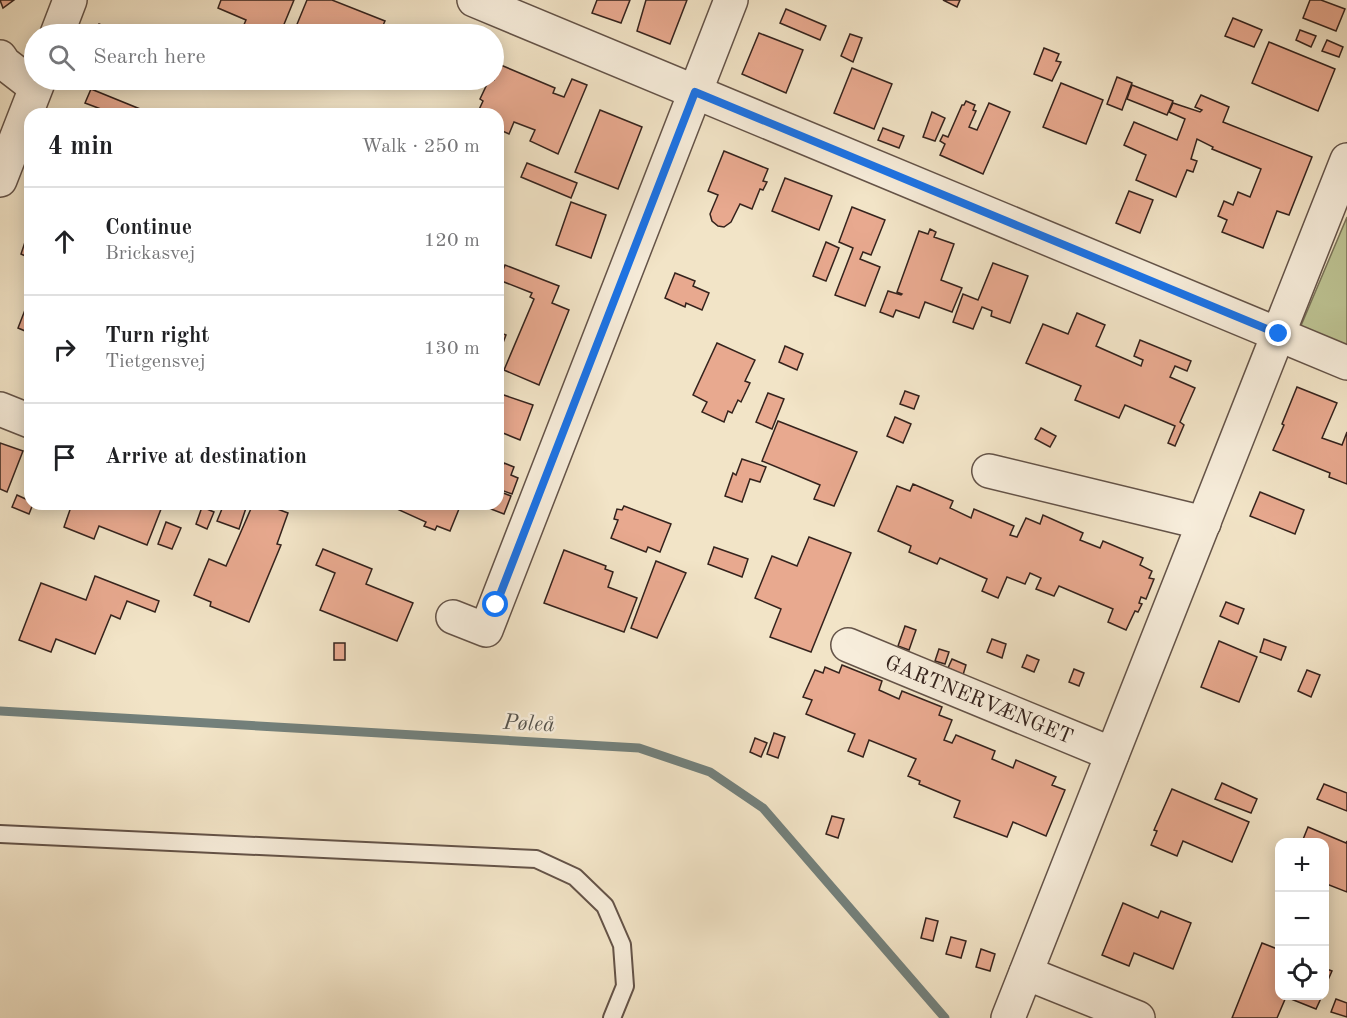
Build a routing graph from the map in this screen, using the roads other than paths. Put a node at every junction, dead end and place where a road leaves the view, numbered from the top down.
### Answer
1 (70, 0) edge
2 (474, 0) edge
3 (731, 0) edge
4 (61, 24) edge
5 (0, 57) edge
6 (24, 75) edge
7 (34, 90) edge
8 (695, 92) junction
9 (27, 108) edge
10 (24, 117) edge
11 (1347, 160) edge
12 (0, 180) edge
13 (1279, 334) junction
14 (1347, 363) edge
15 (0, 410) edge
16 (24, 419) edge
17 (989, 471) dead end
18 (1204, 523) junction
19 (453, 617) dead end
20 (848, 645) dead end
21 (1112, 754) junction
22 (0, 834) edge
23 (1026, 973) junction
24 (612, 1018) edge
25 (1008, 1018) edge
26 (1138, 1018) edge

1 - 4 street
2 - 8 street
3 - 8 street
5 - 6 street
7 - 9 street
8 - 13 street
8 - 19 street
10 - 12 street
11 - 13 street
13 - 14 street
13 - 18 street
15 - 16 street
17 - 18 street
18 - 21 street
20 - 21 street, GARTNERVÆNGET
21 - 23 street
22 - 24 lane
23 - 25 street
23 - 26 street

